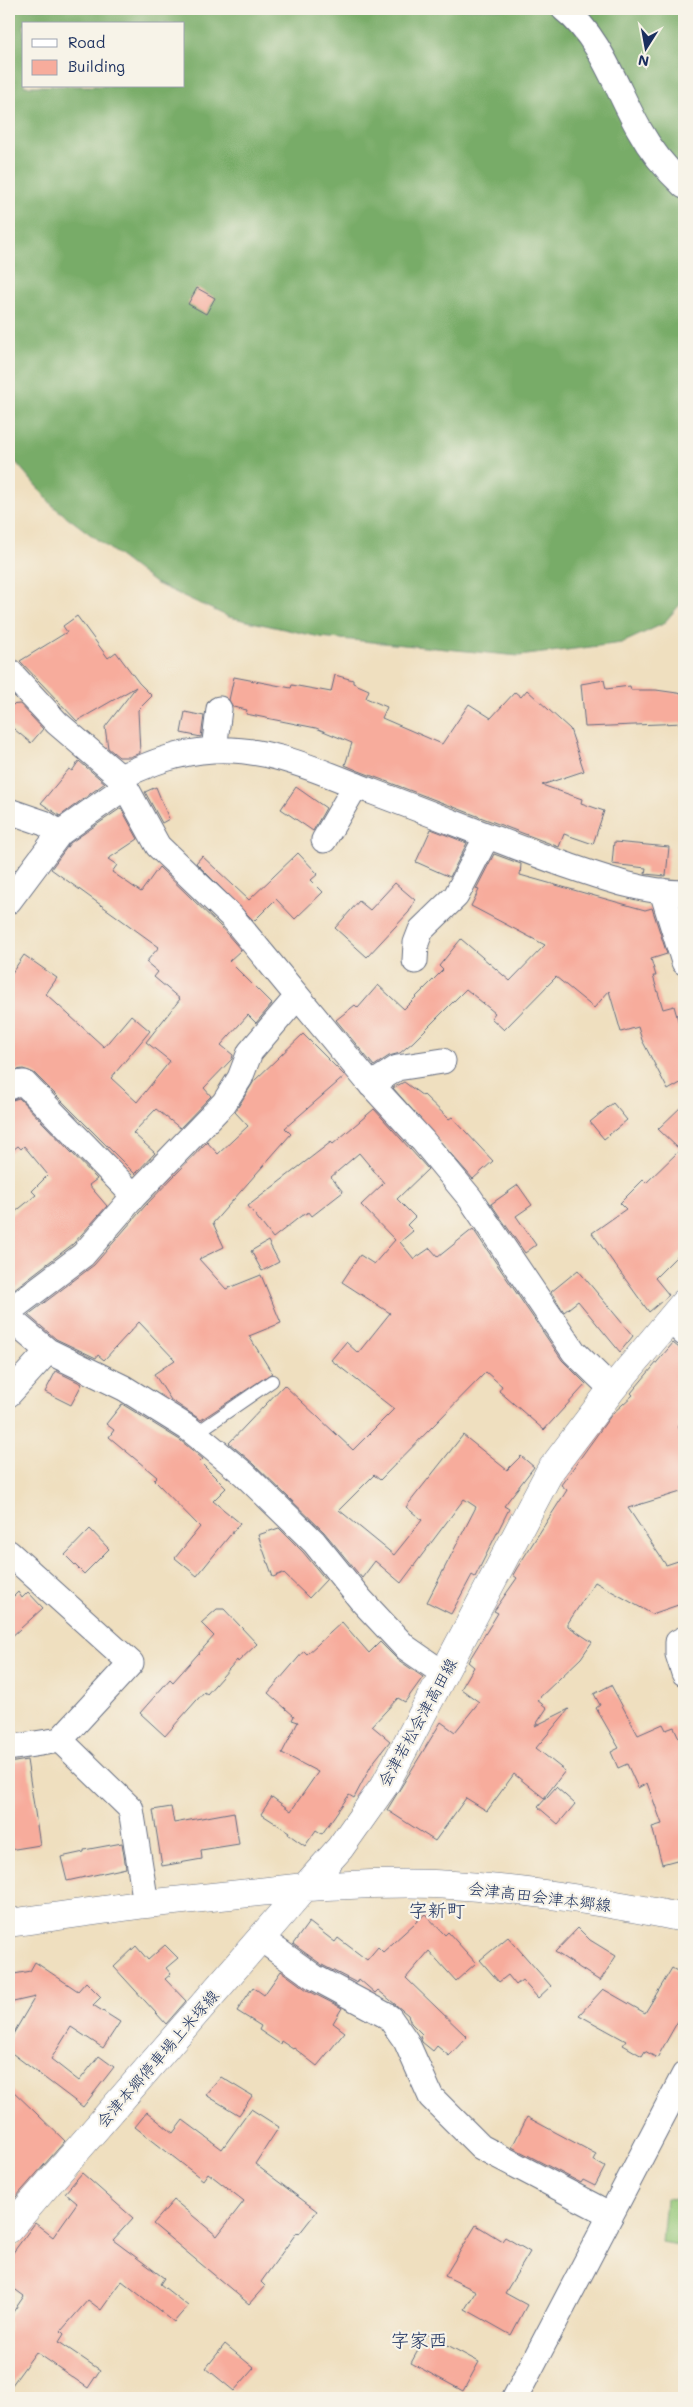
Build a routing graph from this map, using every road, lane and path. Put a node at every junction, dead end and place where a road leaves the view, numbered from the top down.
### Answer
1 (564, 9) edge
2 (684, 186) edge
3 (9, 671) edge
4 (219, 709) dead end
5 (214, 750) junction
6 (122, 782) junction
7 (356, 785) junction
8 (9, 811) edge
9 (60, 833) junction
10 (487, 836) junction
11 (324, 840) dead end
12 (673, 892) edge
13 (9, 900) edge
14 (415, 961) dead end
15 (684, 962) edge
16 (297, 998) junction
17 (443, 1061) dead end
18 (371, 1085) junction
19 (9, 1087) edge
20 (134, 1196) junction
21 (9, 1311) edge
22 (9, 1318) edge
23 (680, 1319) edge
24 (48, 1351) junction
25 (272, 1381) dead end
26 (612, 1389) junction
27 (9, 1394) edge
28 (195, 1434) junction
29 (9, 1553) edge
30 (684, 1639) edge
31 (684, 1673) edge
32 (444, 1674) junction
33 (60, 1740) junction
34 (9, 1748) edge
35 (304, 1887) junction
36 (146, 1904) junction
37 (684, 1918) edge
38 (9, 1923) edge
39 (260, 1938) junction
40 (684, 2075) edge
41 (611, 2216) junction
42 (9, 2228) edge
43 (515, 2398) edge

1 - 2 street
3 - 6 street
4 - 5 street
5 - 6 street
5 - 7 street
6 - 9 street
6 - 16 street
7 - 10 street
7 - 11 street
8 - 9 street
9 - 13 street
10 - 12 street
10 - 14 street
12 - 15 street
16 - 18 street
16 - 20 street
17 - 18 street
18 - 26 street
19 - 20 street
20 - 21 street
22 - 24 street
23 - 26 main road, 会津若松会津高田線
24 - 27 street
24 - 28 street
25 - 28 lane
26 - 32 main road, 会津若松会津高田線
28 - 32 street
29 - 33 street
30 - 31 street
32 - 35 main road, 会津若松会津高田線
33 - 34 street
33 - 36 street
35 - 36 main road
35 - 37 main road, 会津高田会津本郷線
35 - 39 main road, 会津本郷停車場上米塚線
36 - 38 main road
39 - 41 street
39 - 42 main road, 会津本郷停車場上米塚線
40 - 41 street
41 - 43 street

